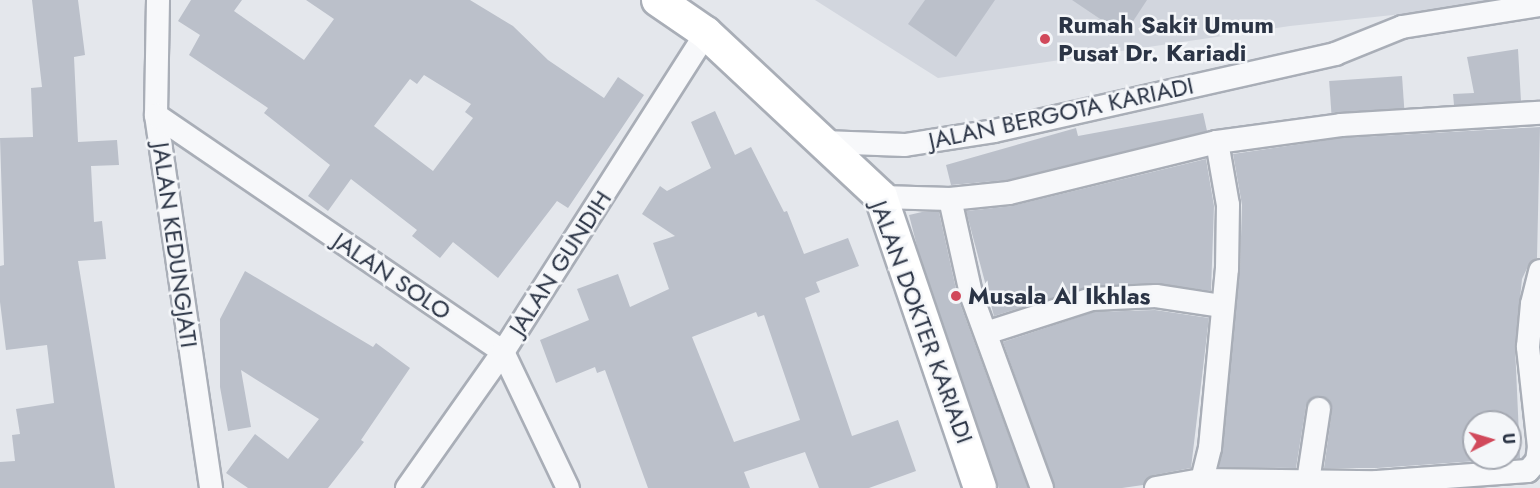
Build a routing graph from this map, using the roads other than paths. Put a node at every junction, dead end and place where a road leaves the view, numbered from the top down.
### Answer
1 (158, 0) edge
2 (658, 0) edge
3 (1540, 5) edge
4 (706, 33) junction
5 (1540, 113) edge
6 (156, 115) junction
7 (823, 142) junction
8 (1216, 142) junction
9 (882, 197) junction
10 (950, 199) junction
11 (1540, 271) edge
12 (1222, 306) junction
13 (986, 333) junction
14 (503, 352) junction
15 (1319, 410) dead end
16 (1202, 480) junction
17 (1307, 486) edge
18 (211, 488) edge
19 (407, 488) edge
20 (568, 488) edge
21 (980, 488) edge
22 (1042, 488) edge
23 (1156, 488) edge

1 - 6 street, JALAN KEDUNGJATI
2 - 4 main road, JALAN DOKTER KARIADI
3 - 7 street, JALAN BERGOTA KARIADI
4 - 7 main road, JALAN DOKTER KARIADI
4 - 14 street, JALAN GUNDIH
5 - 8 street
6 - 14 street, JALAN SOLO
6 - 18 street, JALAN KEDUNGJATI
7 - 9 main road, JALAN DOKTER KARIADI
8 - 10 street
8 - 12 street
9 - 10 street
9 - 21 main road, JALAN DOKTER KARIADI
10 - 13 street
11 - 17 street
12 - 13 street
12 - 16 street
13 - 22 street
14 - 19 street, JALAN GUNDIH
14 - 20 street
15 - 17 street
16 - 17 street
16 - 23 street

